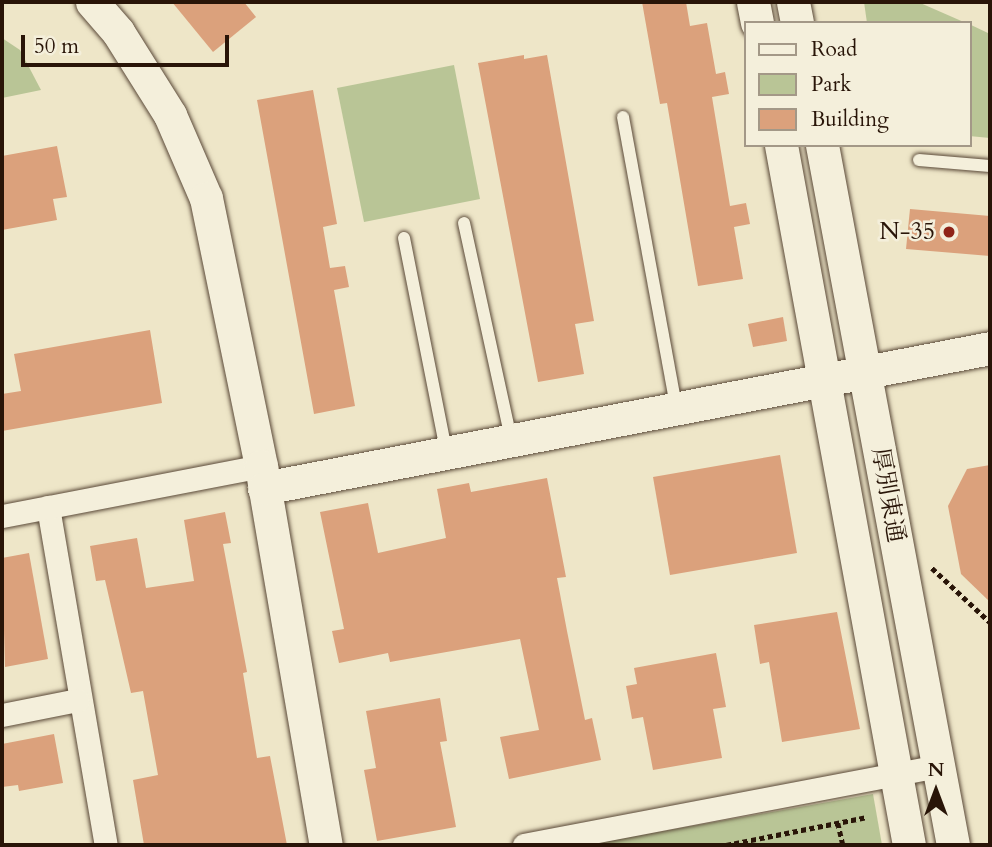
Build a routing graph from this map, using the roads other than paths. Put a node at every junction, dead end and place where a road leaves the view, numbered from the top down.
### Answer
1 (92, 2) edge
2 (753, 2) edge
3 (793, 2) edge
4 (757, 21) edge
5 (797, 21) edge
6 (623, 117) dead end
7 (781, 147) edge
8 (822, 147) edge
9 (919, 160) dead end
10 (990, 166) edge
11 (464, 223) dead end
12 (404, 238) dead end
13 (990, 348) edge
14 (866, 371) junction
15 (827, 379) junction
16 (676, 407) junction
17 (512, 442) junction
18 (447, 454) junction
19 (262, 477) junction
20 (48, 507) junction
21 (2, 516) edge
22 (78, 700) junction
23 (2, 715) edge
24 (938, 766) junction
25 (896, 775) junction
26 (106, 845) edge
27 (326, 845) edge
28 (524, 845) edge
29 (909, 845) edge
30 (953, 845) edge

1 - 19 street
2 - 4 street
3 - 5 street
6 - 16 lane
7 - 15 street, 厚別東通
8 - 14 street, 厚別東通
9 - 10 lane
11 - 17 lane
12 - 18 lane
13 - 14 street
14 - 15 street
14 - 24 street, 厚別東通
15 - 16 street
15 - 25 street, 厚別東通
16 - 17 street
17 - 18 street
18 - 19 street
19 - 20 street
19 - 27 street
20 - 21 street
20 - 22 street
22 - 23 street
22 - 26 street
24 - 25 street
24 - 30 street, 厚別東通
25 - 28 street
25 - 29 street, 厚別東通

